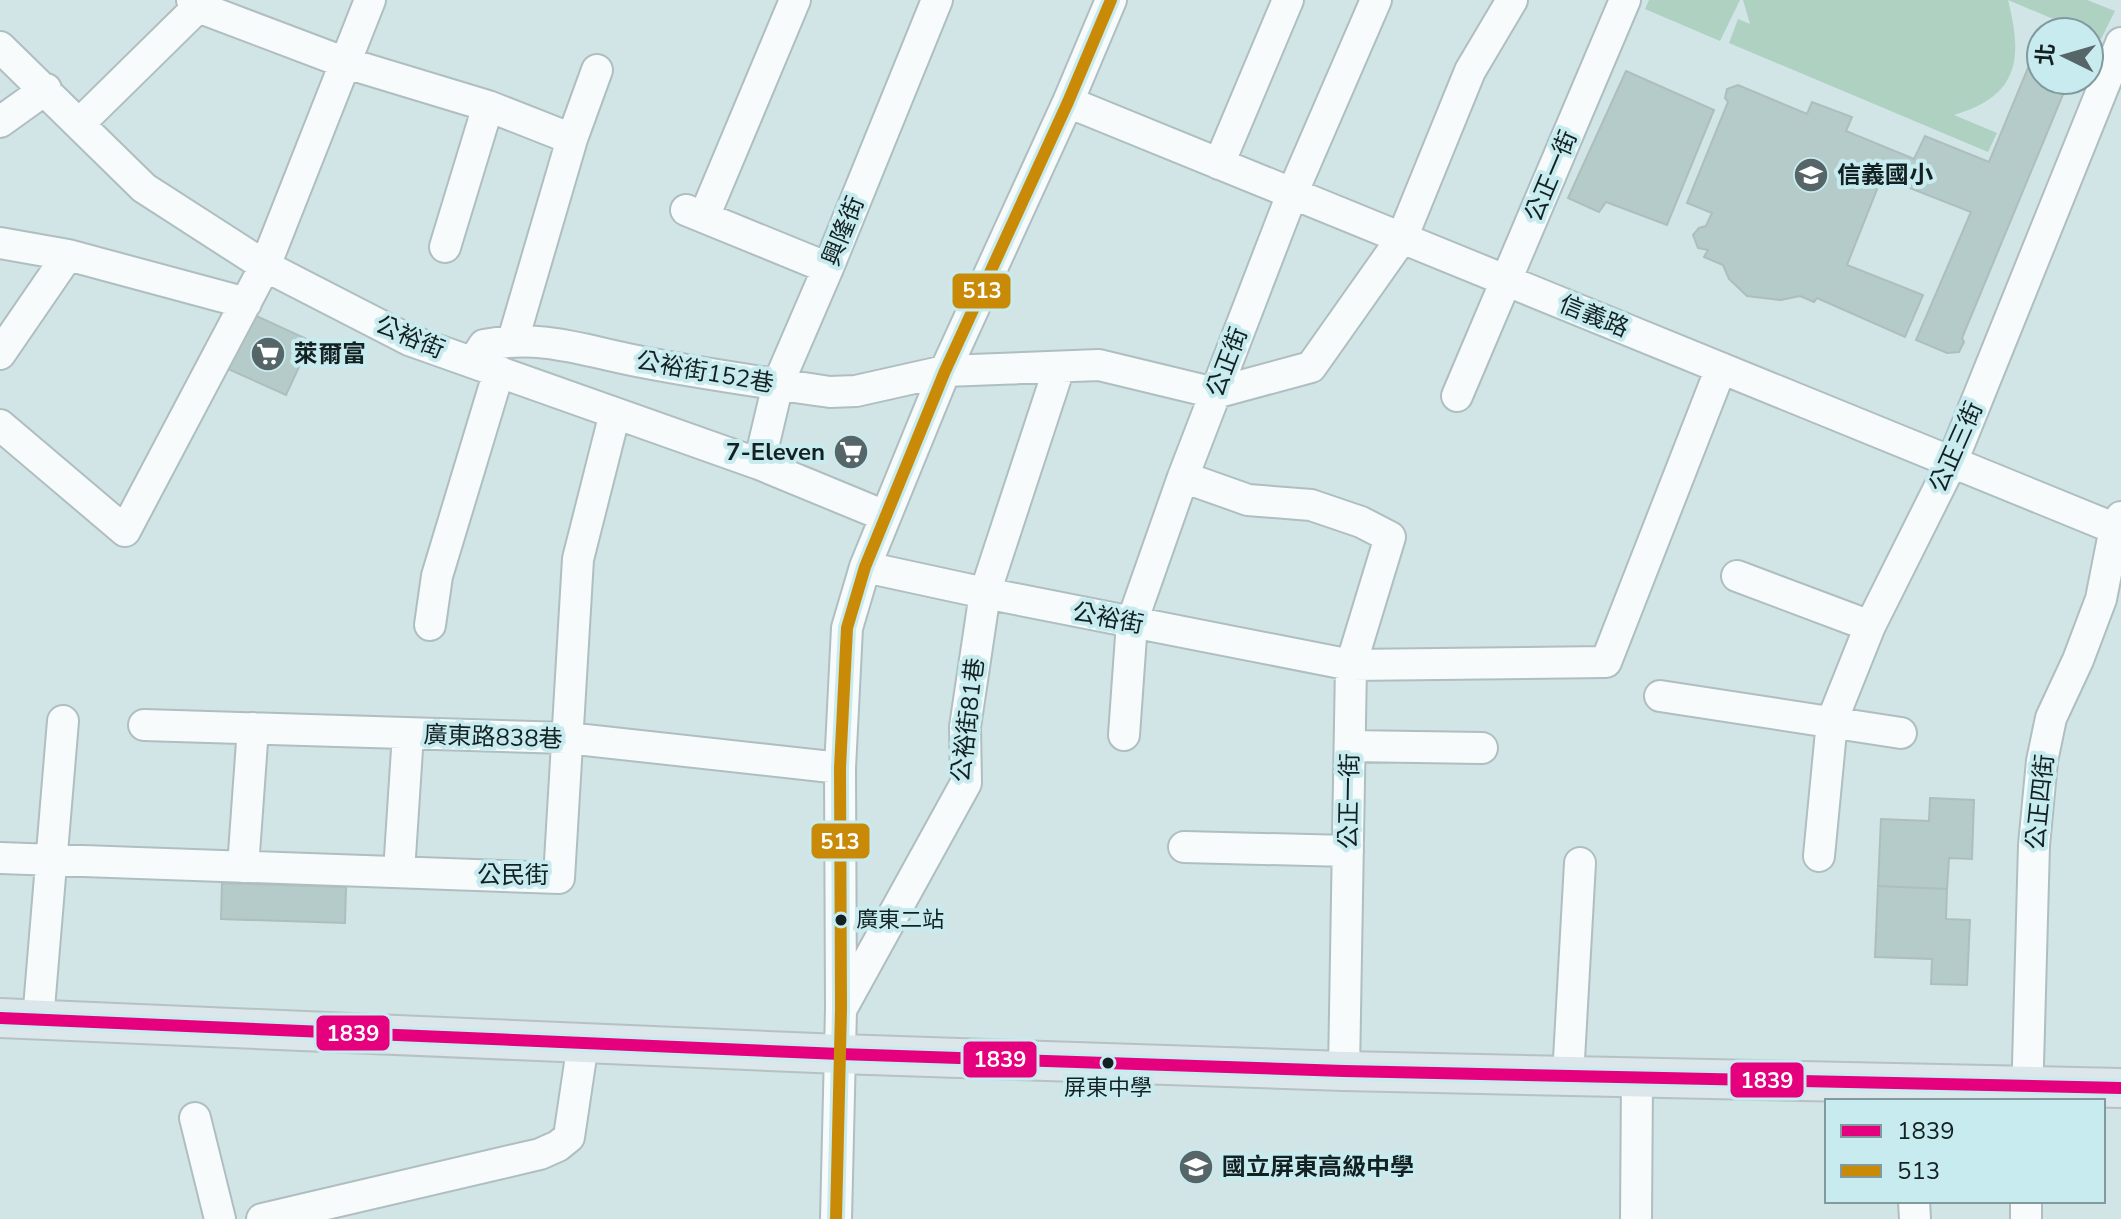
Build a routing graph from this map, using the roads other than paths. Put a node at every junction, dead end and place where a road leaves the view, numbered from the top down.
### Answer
1 (370, 0) edge
2 (795, 0) edge
3 (937, 0) edge
4 (1111, 0) edge
5 (1288, 0) edge
6 (1376, 0) edge
7 (1512, 0) edge
8 (1625, 0) edge
9 (195, 3) edge
10 (2121, 43) edge
11 (0, 47) edge
12 (346, 63) junction
13 (597, 70) dead end
14 (46, 89) junction
15 (1068, 102) junction
16 (488, 106) junction
17 (0, 122) edge
18 (79, 124) junction
19 (572, 139) junction
20 (1219, 164) junction
21 (1292, 194) junction
22 (1402, 238) junction
23 (0, 243) edge
24 (445, 247) dead end
25 (68, 255) junction
26 (265, 266) junction
27 (828, 268) junction
28 (1508, 280) junction
29 (246, 303) junction
30 (513, 340) junction
31 (0, 354) edge
32 (486, 366) junction
33 (1059, 368) junction
34 (1721, 368) junction
35 (945, 371) junction
36 (778, 384) junction
37 (1215, 393) junction
38 (1457, 396) dead end
39 (615, 413) junction
40 (0, 425) edge
41 (1952, 462) junction
42 (759, 464) junction
43 (1183, 477) junction
44 (885, 516) junction
45 (2119, 525) edge
46 (865, 567) junction
47 (1737, 576) dead end
48 (985, 593) junction
49 (1132, 622) junction
50 (430, 625) dead end
51 (1870, 626) junction
52 (1351, 665) junction
53 (1660, 696) dead end
54 (63, 721) dead end
55 (1832, 721) junction
56 (144, 725) dead end
57 (253, 728) junction
58 (1901, 733) dead end
59 (408, 734) junction
60 (1124, 735) dead end
61 (567, 738) junction
62 (1350, 746) junction
63 (1482, 748) dead end
64 (840, 768) junction
65 (1184, 847) dead end
66 (1348, 851) junction
67 (1819, 856) dead end
68 (0, 858) edge
69 (51, 860) junction
70 (1580, 863) dead end
71 (243, 867) junction
72 (399, 872) junction
73 (841, 1009) junction
74 (0, 1018) edge
75 (38, 1020) junction
76 (583, 1043) junction
77 (840, 1054) junction
78 (1344, 1071) junction
79 (1568, 1077) junction
80 (1637, 1079) junction
81 (2121, 1088) edge
82 (1908, 1092) edge
83 (2027, 1093) edge
84 (195, 1118) dead end
85 (220, 1219) edge
86 (262, 1219) edge
87 (836, 1219) edge
88 (1636, 1219) edge

1 - 12 street
2 - 27 street
3 - 27 street, 興隆街
4 - 15 street
5 - 20 street
6 - 21 street, 公正街
7 - 22 street
8 - 28 street, 公正一街
9 - 12 street
9 - 18 street
10 - 41 street, 公正三街
11 - 14 street, 公裕街
12 - 16 street
12 - 26 street
13 - 19 street
14 - 17 street
14 - 18 street, 公裕街
15 - 20 street, 信義路
15 - 35 street
16 - 19 street
16 - 24 street
18 - 26 street, 公裕街
19 - 30 street
20 - 21 street, 信義路
21 - 22 street, 信義路
21 - 37 street, 公正街
22 - 28 street, 信義路
22 - 37 street
23 - 25 street
25 - 29 street
25 - 31 street
26 - 29 street
26 - 32 street, 公裕街
27 - 36 street, 興隆街
28 - 34 street, 信義路
28 - 38 street, 公正一街
29 - 40 street
30 - 32 street, 公裕街152巷
30 - 36 street, 公裕街152巷
32 - 39 street, 公裕街
32 - 50 street
33 - 35 street, 公裕街152巷
33 - 37 street, 公裕街152巷
33 - 48 street, 公裕街81巷
34 - 41 street, 信義路
34 - 52 street, 公裕街
35 - 36 street, 公裕街152巷
35 - 44 street
36 - 42 street, 興隆街
37 - 43 street, 公正街
39 - 42 street, 公裕街
39 - 61 street, 公民街
41 - 45 street, 信義路
41 - 51 street, 公正三街
42 - 44 street, 公裕街
43 - 49 street, 公正街
43 - 52 street, 公正一街
44 - 46 street
45 - 83 street, 公正四街
46 - 48 street, 公裕街
46 - 64 street
47 - 51 street
48 - 49 street, 公裕街
48 - 73 street, 公裕街81巷
49 - 52 street, 公裕街
49 - 60 street, 公正街
51 - 55 street, 公正三街
52 - 62 street, 公正一街
53 - 55 street
54 - 69 street
55 - 58 street
55 - 67 street, 公正三街
56 - 57 street, 廣東路838巷
57 - 59 street, 廣東路838巷
57 - 71 street
59 - 61 street, 廣東路838巷
59 - 72 street
61 - 64 street, 廣東路838巷
61 - 72 street, 公民街
62 - 63 street
62 - 66 street, 公正一街
64 - 73 street
65 - 66 street
66 - 78 street, 公正一街
68 - 69 street, 公民街
69 - 71 street, 公民街
69 - 75 street
70 - 79 street
71 - 72 street, 公民街
73 - 77 street
74 - 75 main road
75 - 76 main road
76 - 77 main road
76 - 86 street
77 - 78 main road
77 - 87 street
78 - 79 main road
79 - 80 main road
80 - 82 main road
80 - 88 street
81 - 83 main road
82 - 83 main road
84 - 85 street

